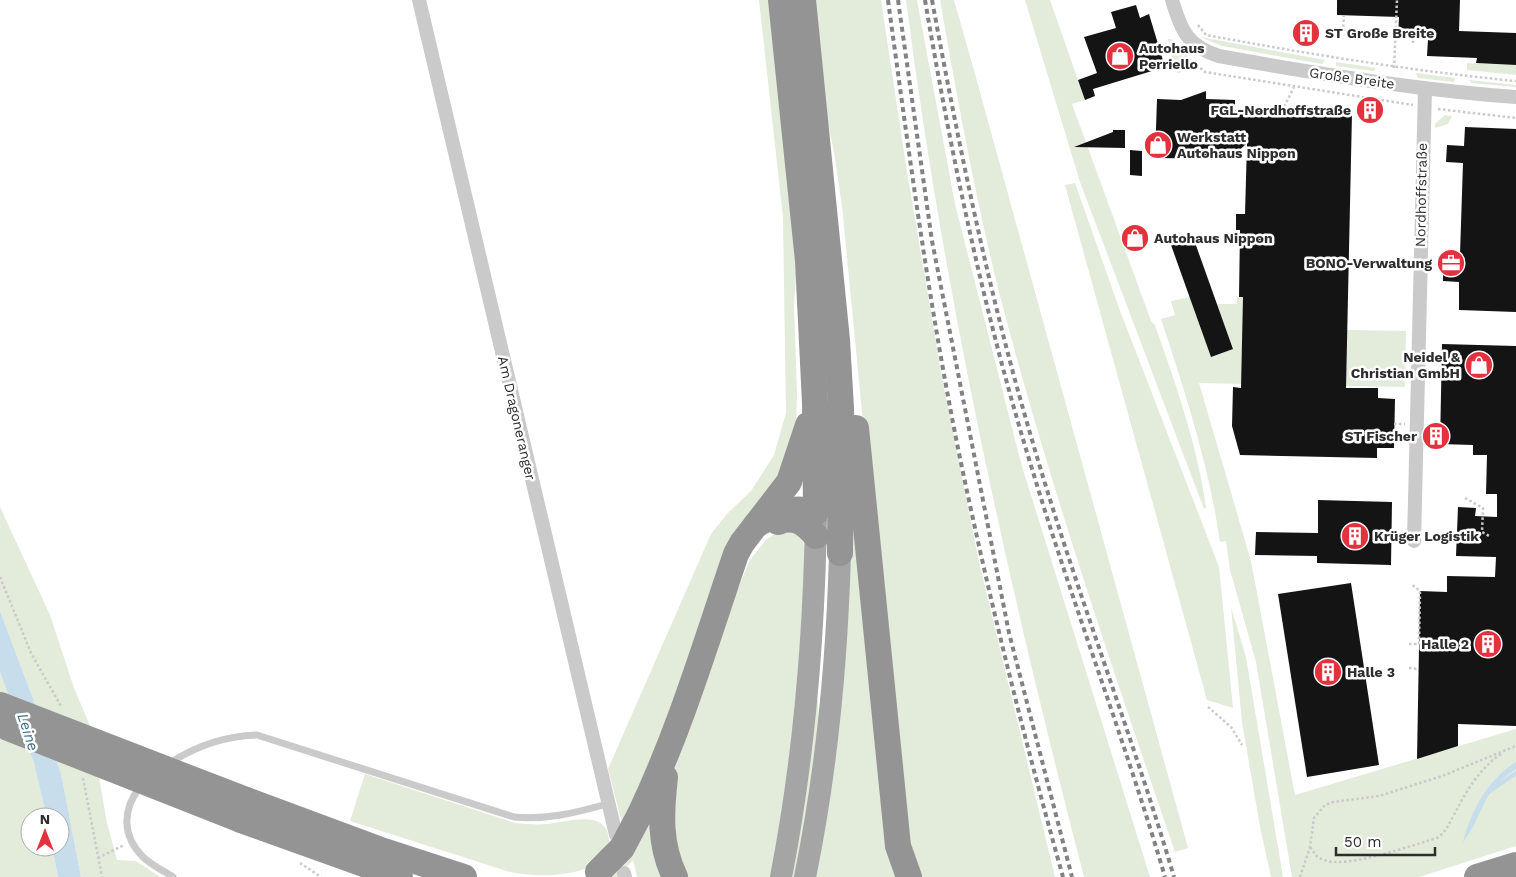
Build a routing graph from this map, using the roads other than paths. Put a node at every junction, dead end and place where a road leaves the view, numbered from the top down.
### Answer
1 (419, 0) edge
2 (781, 0) edge
3 (803, 0) edge
4 (1172, 0) edge
5 (1425, 88) junction
6 (1516, 98) edge
7 (837, 340) junction
8 (815, 403) junction
9 (816, 524) junction
10 (756, 525) junction
11 (1414, 541) dead end
12 (840, 553) junction
13 (730, 576) junction
14 (0, 705) edge
15 (0, 725) edge
16 (666, 759) junction
17 (155, 773) dead end
18 (148, 778) dead end
19 (607, 804) junction
20 (243, 810) junction
21 (616, 835) dead end
22 (302, 843) junction
23 (1513, 865) edge
24 (593, 874) edge
25 (173, 877) edge
26 (340, 877) edge
27 (400, 877) edge
28 (464, 877) edge
29 (675, 877) edge
30 (781, 877) edge
31 (805, 877) edge
32 (909, 877) edge
33 (1477, 877) edge

1 - 19 street, Am Dragoneranger
2 - 8 highway
3 - 7 highway
4 - 5 street, Große Breite
5 - 6 street, Große Breite
5 - 11 street, Nordhoffstraße
7 - 12 highway
7 - 32 highway
8 - 9 highway
8 - 10 highway
9 - 10 highway
9 - 12 main road
9 - 13 highway
9 - 30 main road
10 - 13 highway
12 - 31 main road
13 - 16 highway
14 - 20 highway, bridge
15 - 20 highway, bridge
16 - 24 highway, bridge
16 - 29 highway
17 - 19 lane
18 - 25 lane
19 - 21 street, Am Dragoneranger
20 - 22 highway
20 - 28 highway
22 - 26 highway
22 - 27 highway
23 - 33 highway

